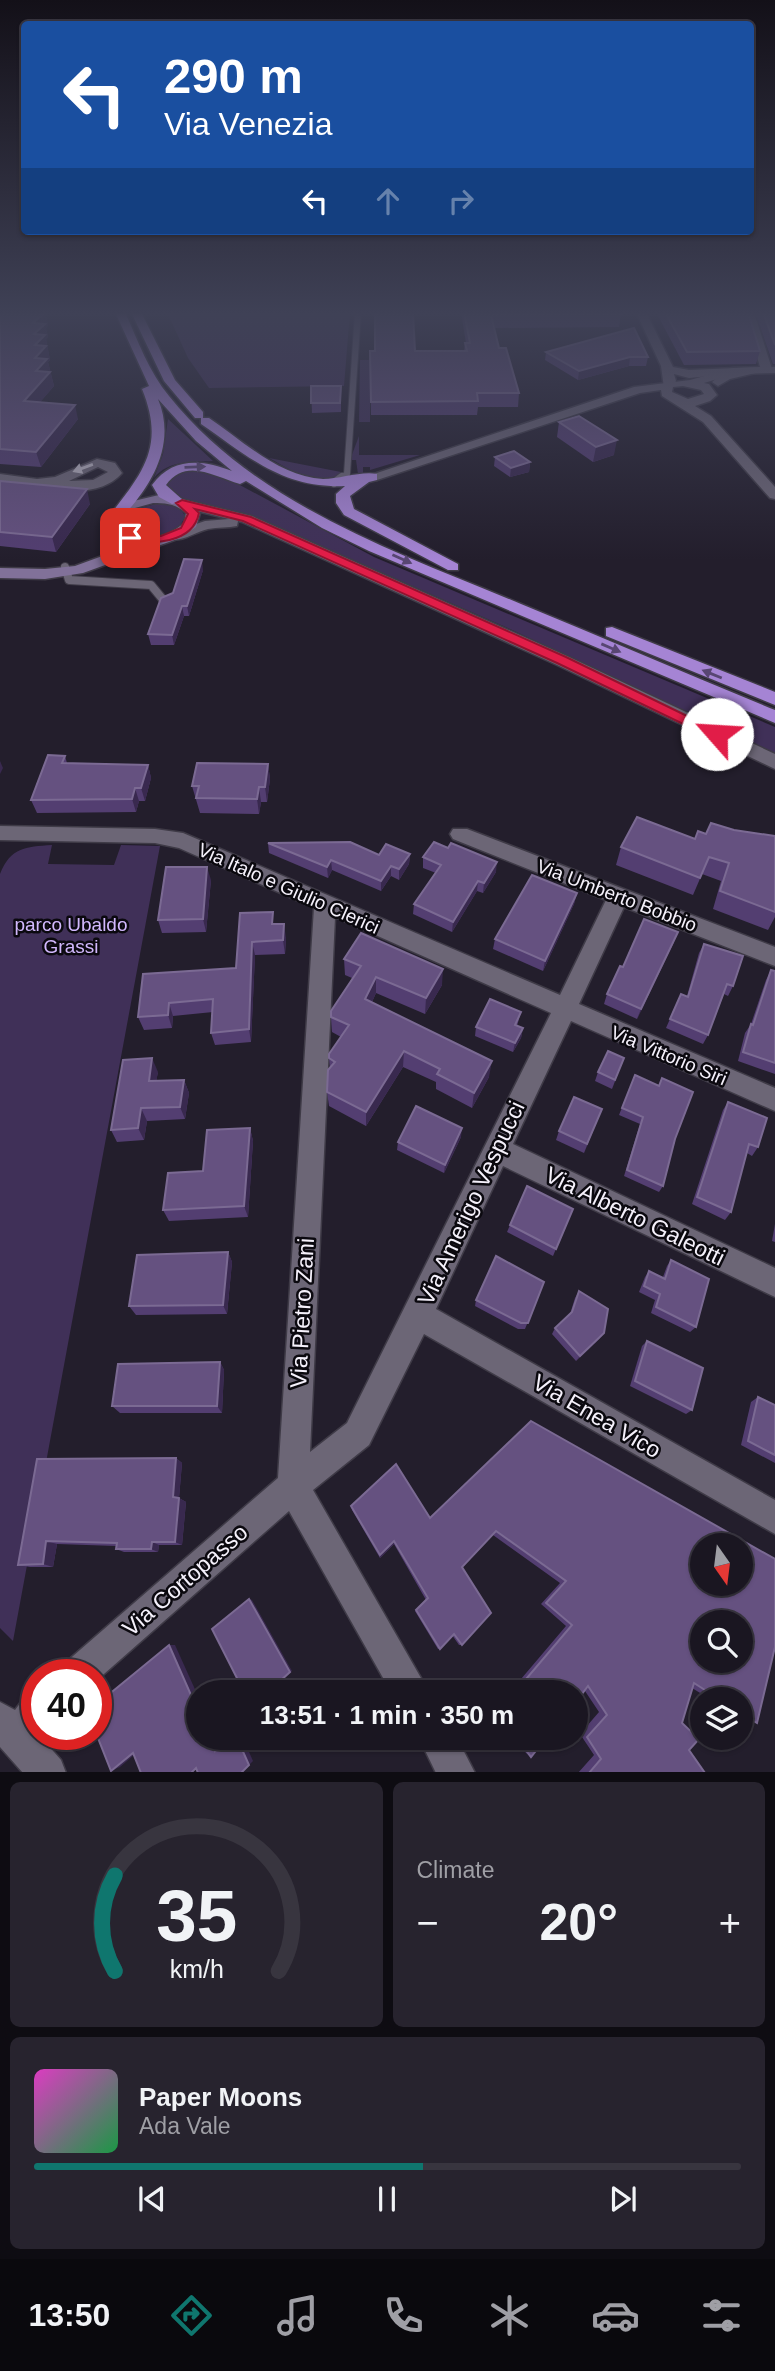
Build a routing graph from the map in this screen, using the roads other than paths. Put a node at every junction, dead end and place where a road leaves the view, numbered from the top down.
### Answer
1 (151, 395) edge
2 (162, 395) edge
3 (182, 395) edge
4 (352, 395) edge
5 (627, 395) edge
6 (673, 395) edge
7 (674, 395) edge
8 (708, 395) edge
9 (711, 395) edge
10 (707, 419) junction
11 (205, 421) junction
12 (347, 472) junction
13 (372, 477) junction
14 (0, 478) edge
15 (41, 482) edge
16 (328, 484) junction
17 (775, 495) edge
18 (179, 502) junction
19 (117, 518) junction
20 (265, 529) junction
21 (172, 537) junction
22 (363, 542) junction
23 (453, 567) junction
24 (65, 570) junction
25 (0, 573) edge
26 (165, 601) edge
27 (775, 699) edge
28 (775, 717) edge
29 (775, 762) edge
30 (0, 833) edge
31 (460, 834) dead end
32 (619, 896) junction
33 (324, 902) junction
34 (775, 957) edge
35 (563, 1009) junction
36 (775, 1100) edge
37 (496, 1149) junction
38 (775, 1283) edge
39 (418, 1315) junction
40 (293, 1486) junction
41 (775, 1518) edge
42 (95, 1659) edge
43 (404, 1680) edge
44 (18, 1722) edge
45 (444, 1750) edge
46 (47, 1772) edge
47 (456, 1772) edge

1 - 19 highway
2 - 22 highway
3 - 11 highway
4 - 12 lane
5 - 13 street
6 - 10 street
7 - 8 street
9 - 10 street
10 - 17 street
11 - 16 highway
11 - 23 highway
12 - 13 lane
12 - 16 lane
13 - 16 highway
13 - 23 highway
14 - 15 street
18 - 19 main road
18 - 20 street
18 - 21 main road
18 -> 22 highway
19 - 21 main road
19 - 24 main road
20 - 21 street
20 - 29 street
21 - 24 main road
22 -> 28 highway
27 -> 23 highway
24 - 25 main road
24 - 26 lane
30 - 33 street, Via Italo e Giulio Clerici
31 - 32 street, Via Umberto Bobbio
32 - 34 street, Via Umberto Bobbio
32 - 35 street, Via Amerigo Vespucci
33 - 35 street, Via Italo e Giulio Clerici
33 - 40 street, Via Pietro Zani
35 - 36 street, Via Vittorio Siri
35 - 37 street, Via Amerigo Vespucci
37 - 38 street, Via Alberto Galeotti
37 - 39 street, Via Amerigo Vespucci
39 - 40 street, Via Amerigo Vespucci
39 - 41 street, Via Enea Vico
40 - 42 street, Via Cortopasso
40 - 43 street
44 - 46 street
45 - 47 street

